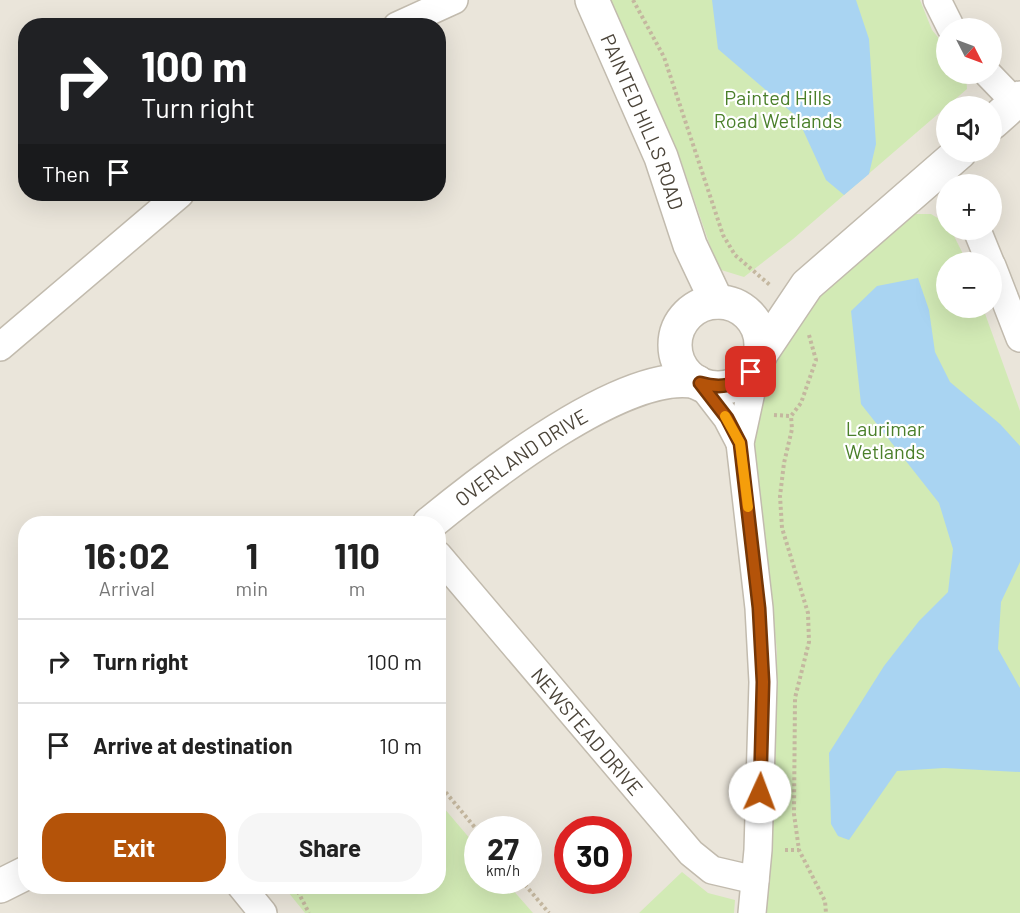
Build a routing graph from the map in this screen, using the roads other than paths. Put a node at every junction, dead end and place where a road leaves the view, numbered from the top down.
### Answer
1 (454, 0) edge
2 (592, 0) edge
3 (937, 0) edge
4 (415, 18) edge
5 (946, 18) edge
6 (994, 84) edge
7 (1009, 108) edge
8 (936, 184) edge
9 (172, 201) edge
10 (690, 245) junction
11 (807, 285) junction
12 (1002, 292) edge
13 (720, 302) junction
14 (677, 334) junction
15 (1020, 338) edge
16 (0, 347) edge
17 (759, 358) junction
18 (699, 383) junction
19 (618, 396) junction
20 (740, 443) junction
21 (439, 516) edge
22 (446, 564) edge
23 (18, 877) edge
24 (755, 880) junction
25 (0, 886) edge
26 (248, 894) edge
27 (263, 913) edge
28 (752, 913) edge

1 - 4 street
2 - 10 street, PAINTED HILLS ROAD
3 - 5 street
6 - 7 street
8 - 11 street
9 - 16 street
10 - 13 street, PAINTED HILLS ROAD
10 - 14 street, PAINTED HILLS ROAD
11 - 13 street
11 - 17 street
12 - 15 street
13 - 14 street
13 - 17 street
14 - 18 street
14 - 19 street, OVERLAND DRIVE
17 - 18 street
17 - 20 street
18 - 19 street, OVERLAND DRIVE
18 - 20 street
19 - 21 street, OVERLAND DRIVE
20 - 24 street
22 - 24 street, NEWSTEAD DRIVE
23 - 25 street
24 - 28 street
26 - 27 street

